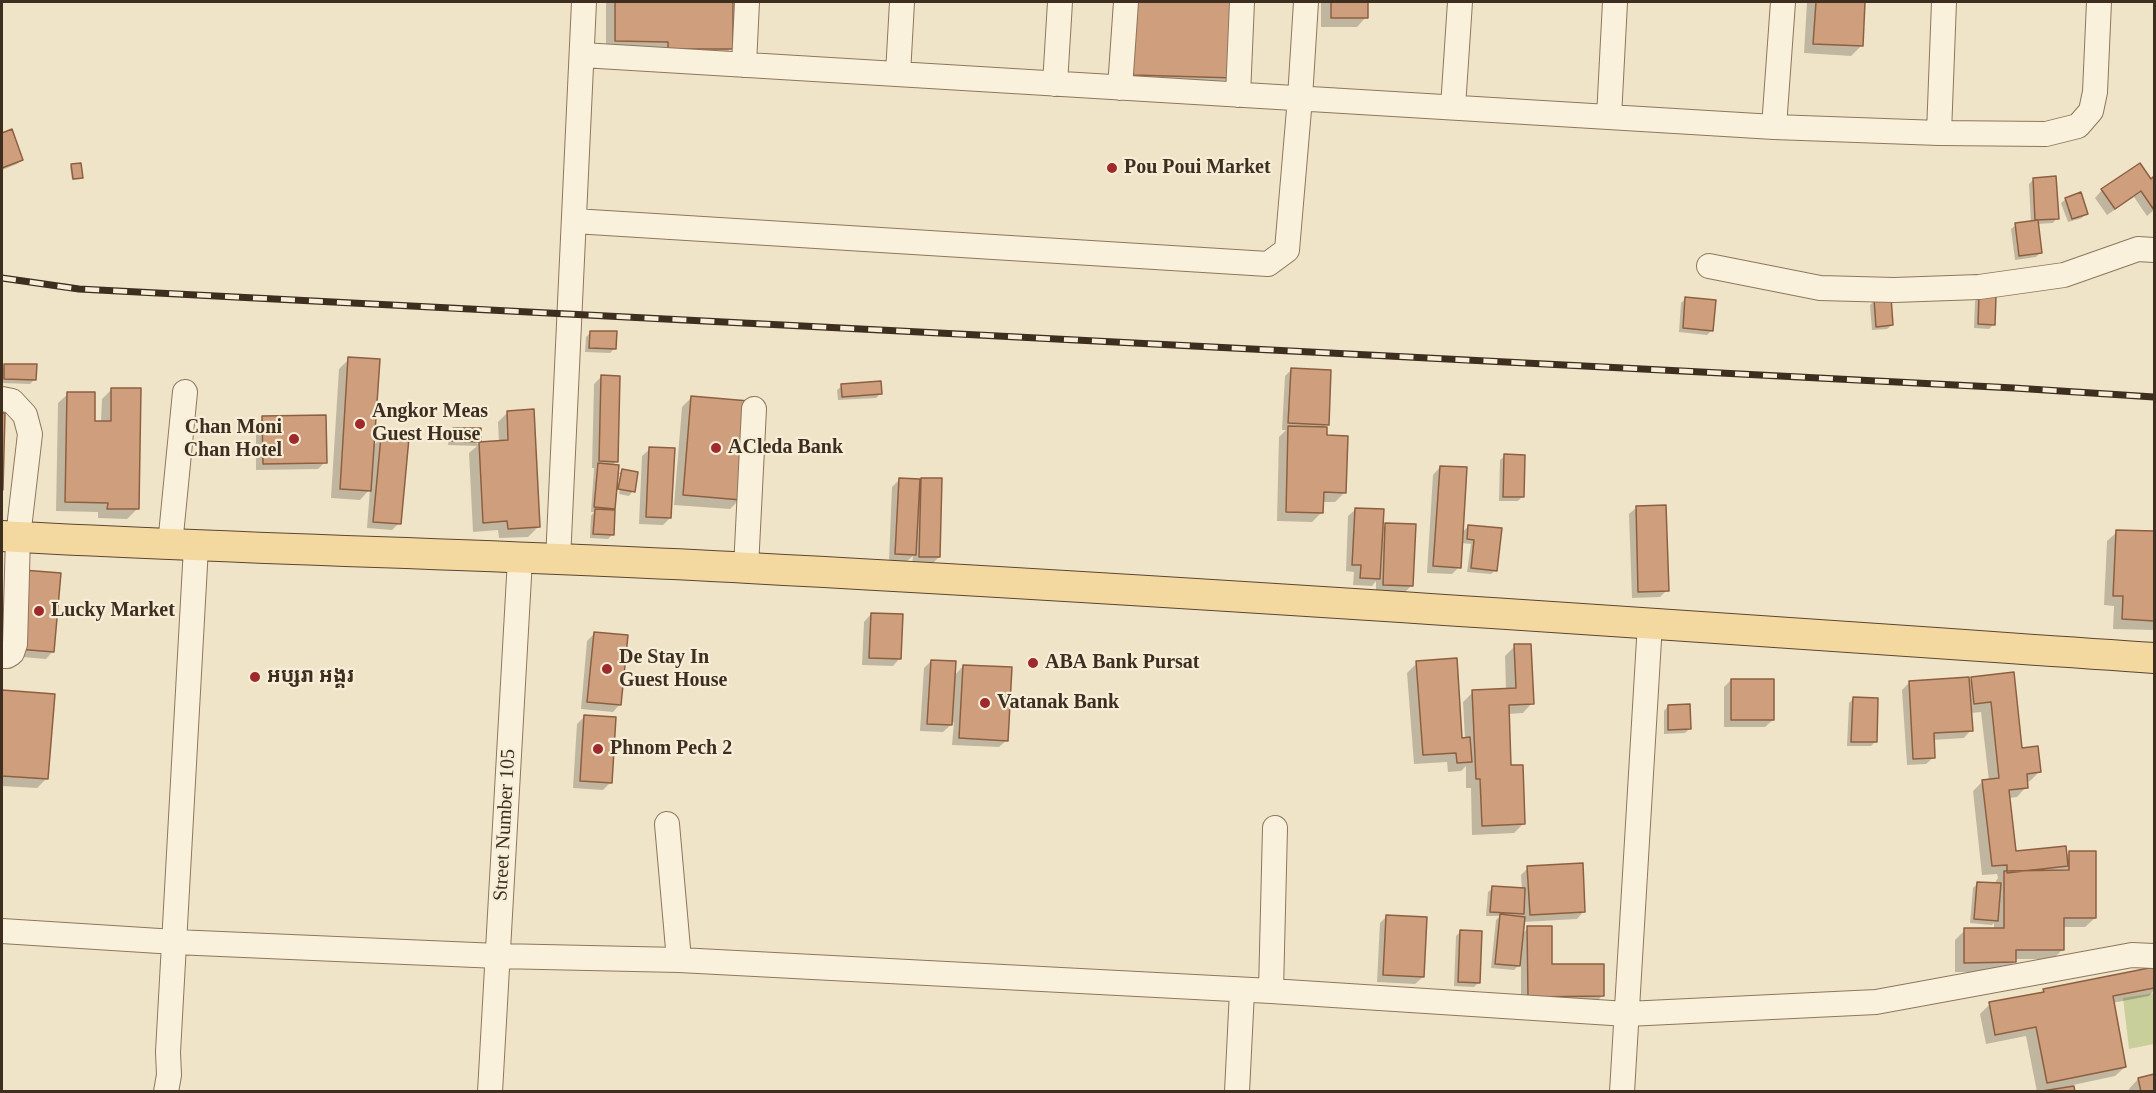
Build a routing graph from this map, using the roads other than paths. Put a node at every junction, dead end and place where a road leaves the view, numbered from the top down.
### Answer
1 (584, 2) edge
2 (747, 2) edge
3 (902, 2) edge
4 (1060, 2) edge
5 (1126, 2) edge
6 (1242, 2) edge
7 (1306, 2) edge
8 (1460, 2) edge
9 (1615, 2) edge
10 (1783, 2) edge
11 (1944, 2) edge
12 (2099, 2) edge
13 (582, 56) junction
14 (744, 65) junction
15 (898, 74) junction
16 (1055, 84) junction
17 (1120, 88) junction
18 (1238, 94) junction
19 (1300, 98) junction
20 (1453, 107) junction
21 (1609, 117) junction
22 (1774, 127) junction
23 (1939, 133) junction
24 (574, 222) junction
25 (2154, 250) edge
26 (1709, 266) dead end
27 (185, 392) dead end
28 (2, 399) edge
29 (754, 409) dead end
30 (10, 536) edge
31 (183, 546) junction
32 (520, 559) junction
33 (558, 560) junction
34 (746, 568) junction
35 (1650, 623) junction
36 (2, 656) edge
37 (2154, 658) edge
38 (667, 824) dead end
39 (1275, 828) dead end
40 (2, 931) edge
41 (175, 942) junction
42 (498, 956) junction
43 (2154, 956) edge
44 (679, 960) junction
45 (1242, 991) junction
46 (1271, 991) junction
47 (1626, 1014) junction
48 (166, 1092) edge
49 (490, 1092) edge
50 (1237, 1092) edge
51 (1622, 1092) edge

1 - 13 street
2 - 14 street
3 - 15 street
4 - 16 street
5 - 17 street
6 - 18 street
7 - 19 street
8 - 20 street
9 - 21 street
10 - 22 street
11 - 23 street
12 - 23 street
13 - 14 street
13 - 24 street
14 - 15 street
15 - 16 street
16 - 17 street
17 - 18 street
18 - 19 street
19 - 20 street
19 - 24 street
20 - 21 street
21 - 22 street
22 - 23 street
24 - 33 street
25 - 26 street
27 - 31 street
28 - 30 street
29 - 34 street
30 - 31 main road
30 - 36 street
31 - 32 main road
31 - 41 street
32 - 33 main road
32 - 42 street, Street Number 105
33 - 34 main road
34 - 35 main road
35 - 37 main road
35 - 47 street
38 - 44 street
39 - 46 street
40 - 41 street
41 - 42 street
41 - 48 street
42 - 44 street
42 - 49 street, Street Number 105
43 - 47 street
44 - 45 street
45 - 46 street
45 - 50 street
46 - 47 street
47 - 51 street

